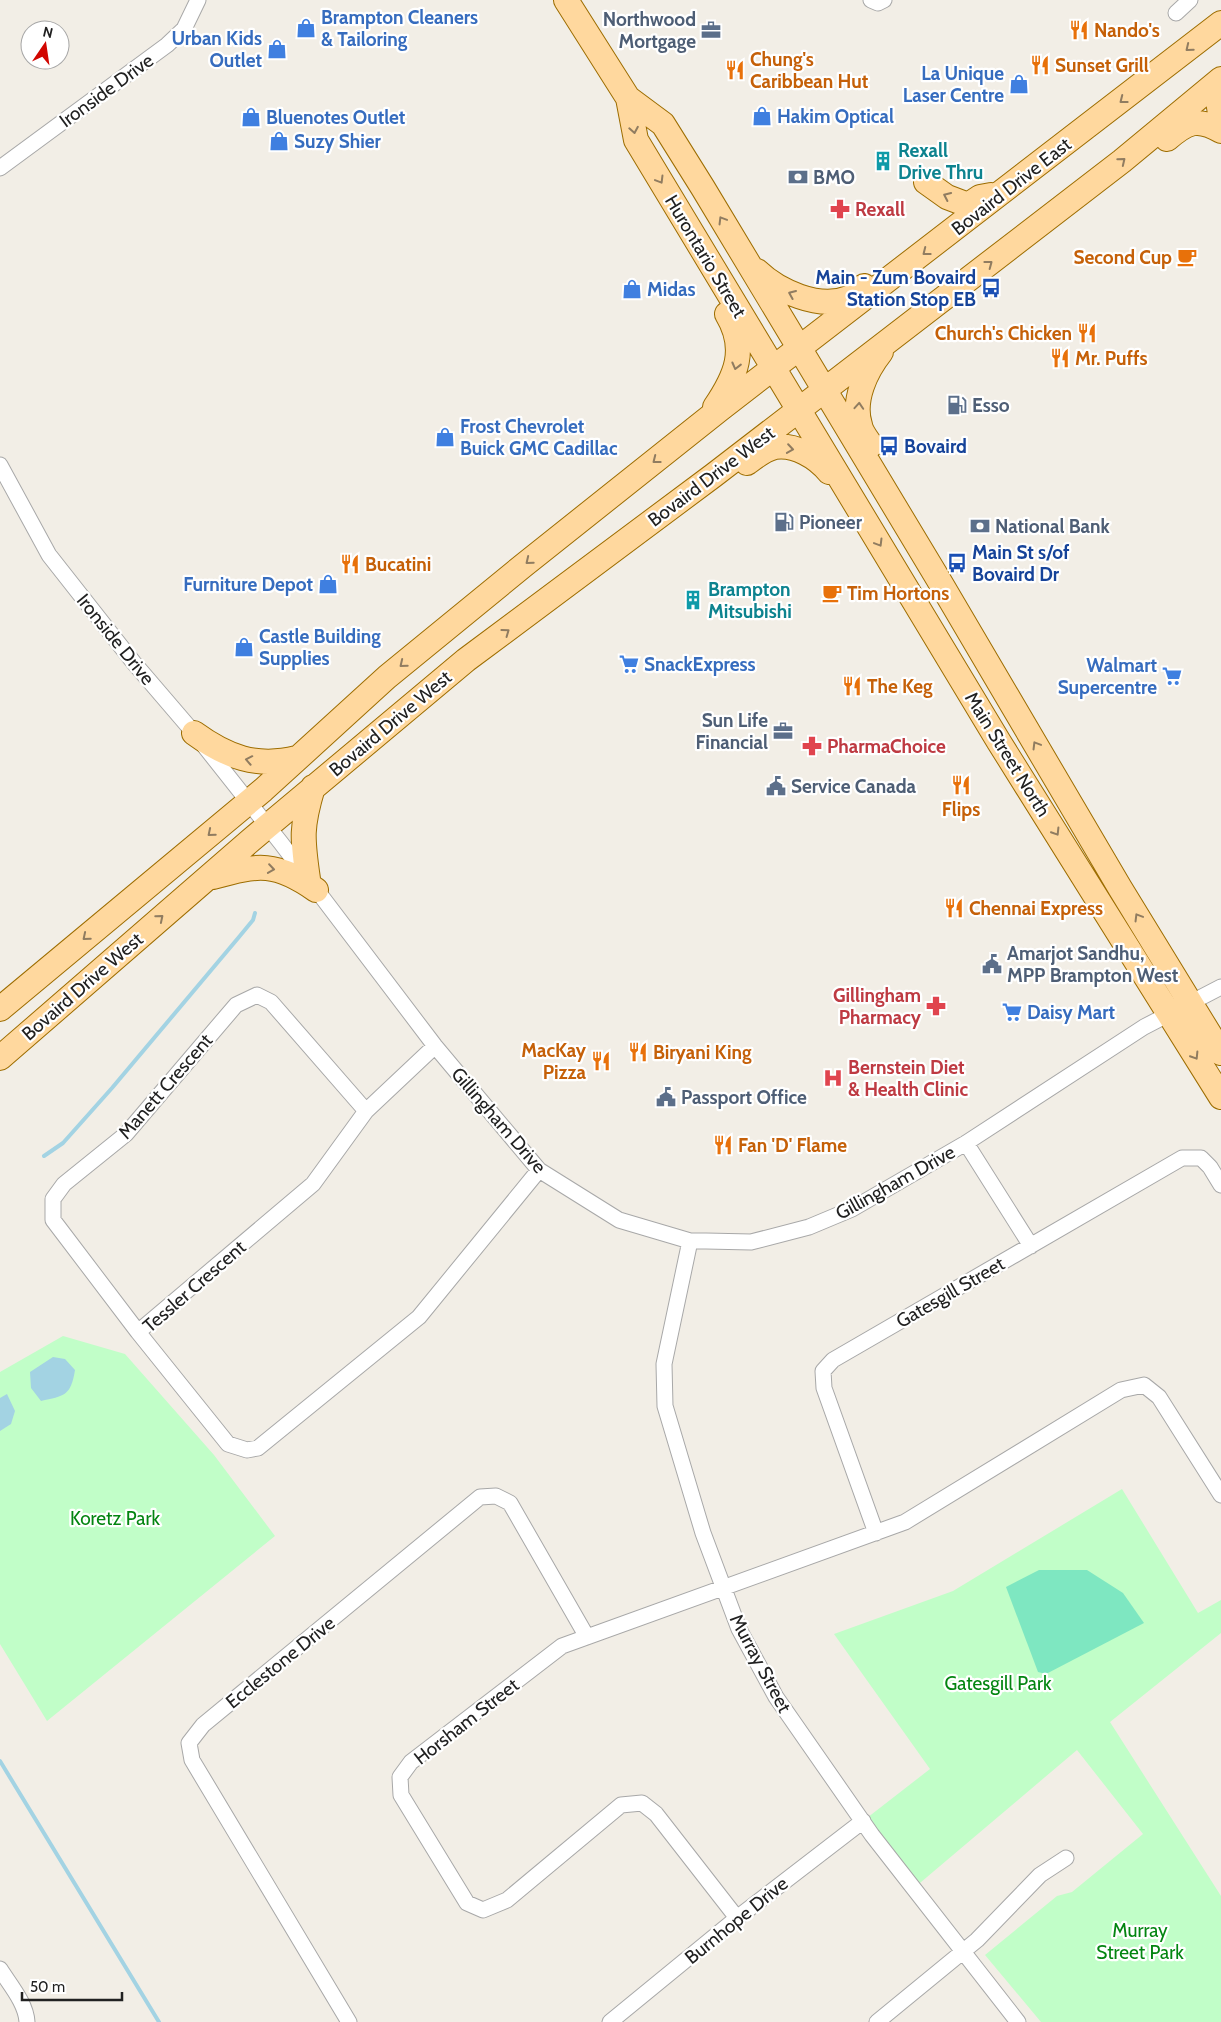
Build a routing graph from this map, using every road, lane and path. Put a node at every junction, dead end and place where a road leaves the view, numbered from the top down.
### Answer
1 (198, 0) edge
2 (566, 0) edge
3 (1190, 0) edge
4 (1176, 13) dead end
5 (1221, 23) edge
6 (1221, 79) edge
7 (1221, 88) edge
8 (628, 98) junction
9 (1221, 119) edge
10 (1221, 131) edge
11 (1142, 145) junction
12 (0, 168) edge
13 (926, 182) dead end
14 (1002, 193) junction
15 (747, 262) junction
16 (715, 271) junction
17 (900, 272) junction
18 (895, 336) junction
19 (799, 349) junction
20 (773, 368) junction
21 (824, 390) junction
22 (798, 410) junction
23 (694, 430) junction
24 (0, 464) edge
25 (714, 475) junction
26 (882, 485) junction
27 (854, 501) junction
28 (194, 733) junction
29 (297, 758) junction
30 (313, 787) junction
31 (248, 802) junction
32 (267, 826) junction
33 (206, 879) junction
34 (312, 884) junction
35 (1221, 987) edge
36 (1190, 1004) junction
37 (0, 1009) edge
38 (1169, 1014) junction
39 (435, 1046) junction
40 (1221, 1053) edge
41 (0, 1058) edge
42 (1221, 1097) edge
43 (366, 1111) junction
44 (966, 1143) junction
45 (539, 1170) junction
46 (1221, 1186) edge
47 (690, 1241) junction
48 (1031, 1246) junction
49 (138, 1332) junction
50 (1221, 1495) edge
51 (876, 1533) junction
52 (724, 1587) junction
53 (586, 1637) junction
54 (863, 1821) junction
55 (1066, 1858) dead end
56 (737, 1918) junction
57 (963, 1953) junction
58 (0, 1969) edge
59 (27, 2022) edge
60 (349, 2022) edge
61 (610, 2022) edge
62 (877, 2022) edge
63 (1018, 2022) edge

1 - 12 street, Ironside Drive
2 - 8 main road, Hurontario Street
3 - 4 street
5 -> 14 main road, Bovaird Drive East
6 - 11 main road
7 - 9 main road
15 -> 8 main road, Hurontario Street
8 -> 16 main road, Hurontario Street
10 - 11 main road
18 -> 11 main road
14 -> 13 main road
14 -> 17 main road, Bovaird Drive East
17 -> 15 main road
15 - 19 main road, Hurontario Street
16 - 20 main road, Hurontario Street
16 -> 23 main road
17 - 19 main road, Bovaird Drive East
18 - 21 main road
26 -> 18 main road
19 - 20 main road, Bovaird Drive East
19 - 21 main road, Hurontario Street
20 - 22 main road, Hurontario Street
20 - 23 main road, Bovaird Drive West
21 - 22 main road, Bovaird Drive West
21 - 26 main road, Main Street North
22 - 25 main road, Bovaird Drive West
22 - 27 main road, Main Street North
23 -> 29 main road, Bovaird Drive West
24 - 28 street, Ironside Drive
25 -> 27 main road
30 -> 25 main road, Bovaird Drive West
36 -> 26 main road, Main Street North
27 -> 38 main road, Main Street North
29 -> 28 main road
28 - 31 street, Ironside Drive
29 - 31 main road, Bovaird Drive West
30 - 32 main road, Bovaird Drive West
30 - 34 main road
31 - 32 street, Gillingham Drive
31 -> 37 main road, Bovaird Drive West
32 - 33 main road, Bovaird Drive West
32 - 34 street, Gillingham Drive
33 -> 34 main road
41 -> 33 main road, Bovaird Drive West
34 - 39 street, Gillingham Drive
35 - 36 street, Gillingham Drive
36 - 38 street, Gillingham Drive
36 - 40 main road, Main Street North
38 -> 42 main road, Main Street North
38 - 44 street, Gillingham Drive
39 - 43 street, Tessler Crescent
39 - 45 street, Gillingham Drive
43 - 49 street, Tessler Crescent
43 - 49 street, Manett Crescent
44 - 47 street, Gillingham Drive
44 - 48 street
45 - 47 street, Gillingham Drive
45 - 49 street, Tessler Crescent
46 - 48 street, Gatesgill Street
47 - 52 street, Murray Street
48 - 51 street, Gatesgill Street
50 - 51 street
51 - 52 street
52 - 53 street, Horsham Street
52 - 54 street, Murray Street
53 - 56 street, Horsham Street
53 - 60 street, Ecclestone Drive
54 - 56 street, Burnhope Drive
54 - 57 street, Murray Street
55 - 57 street
56 - 61 street, Burnhope Drive
57 - 62 street
57 - 63 street, Murray Street
58 - 59 street

